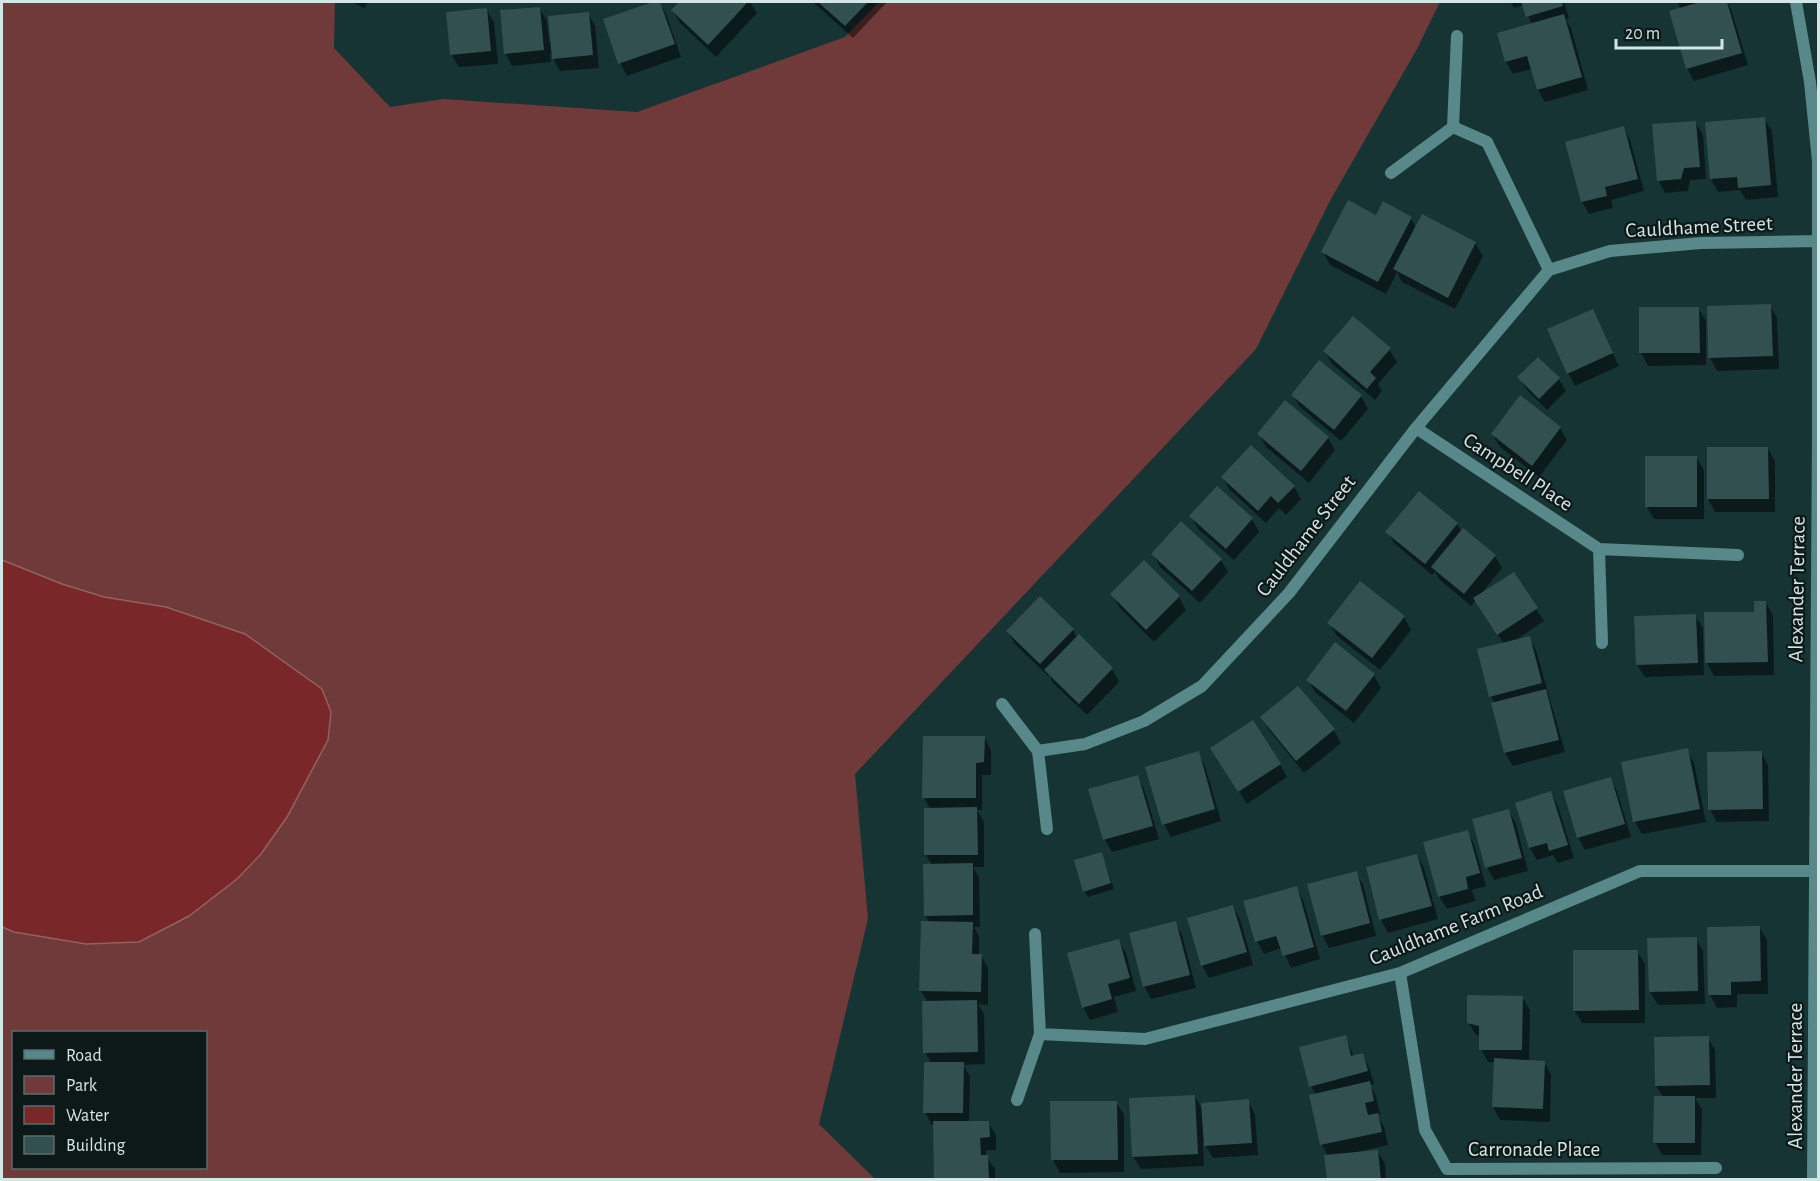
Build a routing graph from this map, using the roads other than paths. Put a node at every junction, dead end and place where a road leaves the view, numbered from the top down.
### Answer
1 (1796, 2) edge
2 (1457, 36) dead end
3 (1453, 127) junction
4 (1390, 173) dead end
5 (1817, 241) edge
6 (1550, 270) junction
7 (1416, 428) junction
8 (1599, 549) junction
9 (1738, 555) dead end
10 (1602, 643) dead end
11 (1002, 704) dead end
12 (1038, 751) junction
13 (1047, 829) dead end
14 (1816, 871) junction
15 (1035, 934) dead end
16 (1400, 973) junction
17 (1040, 1034) junction
18 (1017, 1100) dead end
19 (1716, 1168) dead end
20 (1813, 1179) edge

1 - 5 street, Alexander Terrace
2 - 3 street
3 - 4 street
3 - 6 street
5 - 6 street, Cauldhame Street
5 - 14 street, Alexander Terrace
6 - 7 street, Cauldhame Street
7 - 8 street, Campbell Place
7 - 12 street, Cauldhame Street
8 - 9 street
8 - 10 street
11 - 12 street
12 - 13 street
14 - 16 street, Cauldhame Farm Road
14 - 20 street, Alexander Terrace
15 - 17 street
16 - 17 street, Cauldhame Farm Road
16 - 19 street, Carronade Place
17 - 18 street

